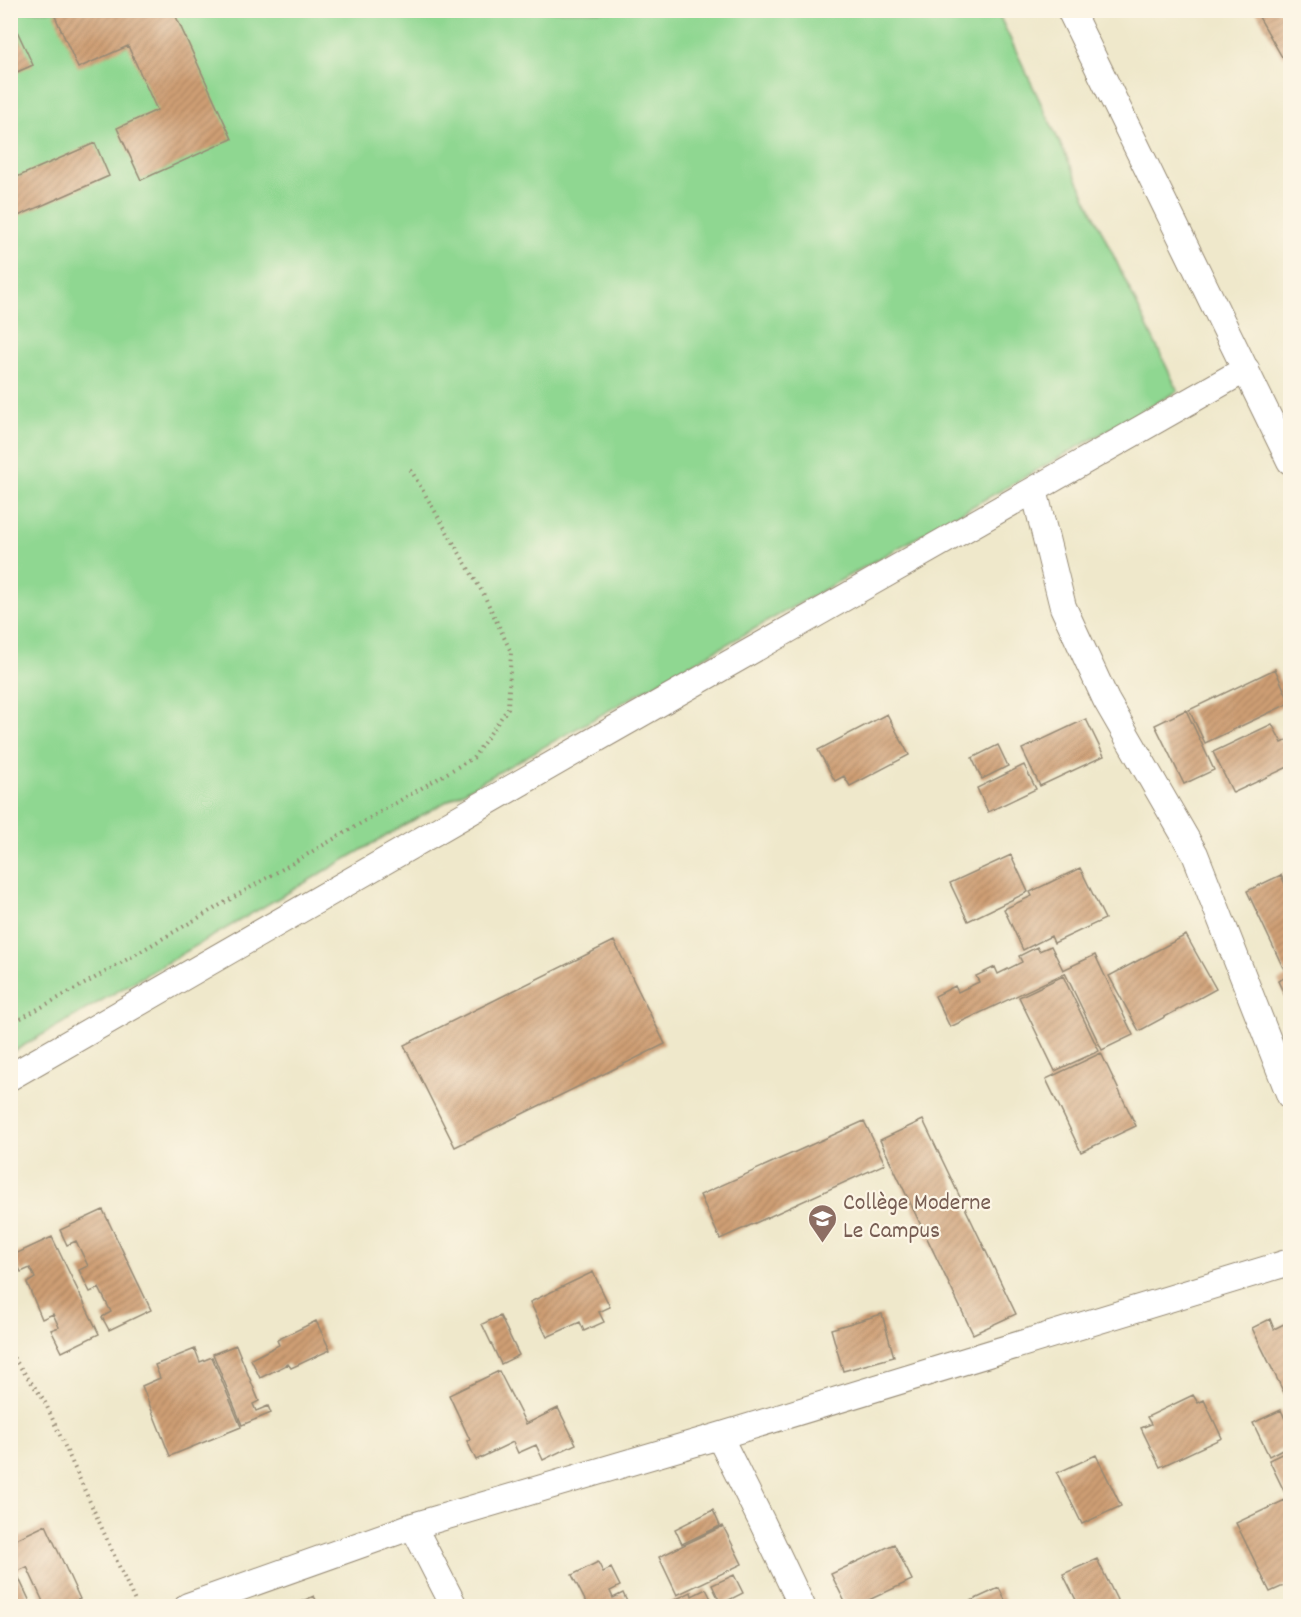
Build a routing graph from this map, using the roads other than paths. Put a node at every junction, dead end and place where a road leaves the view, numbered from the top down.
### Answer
1 (1070, 10) edge
2 (1246, 369) junction
3 (1290, 461) edge
4 (1034, 490) junction
5 (10, 1077) edge
6 (1290, 1096) edge
7 (1290, 1262) edge
8 (719, 1436) junction
9 (413, 1526) junction
10 (188, 1606) edge
11 (454, 1606) edge
12 (802, 1606) edge

1 - 2 street
2 - 3 street
2 - 4 street
4 - 5 street
4 - 6 street
7 - 8 street
8 - 9 street
8 - 12 street
9 - 10 street
9 - 11 street

